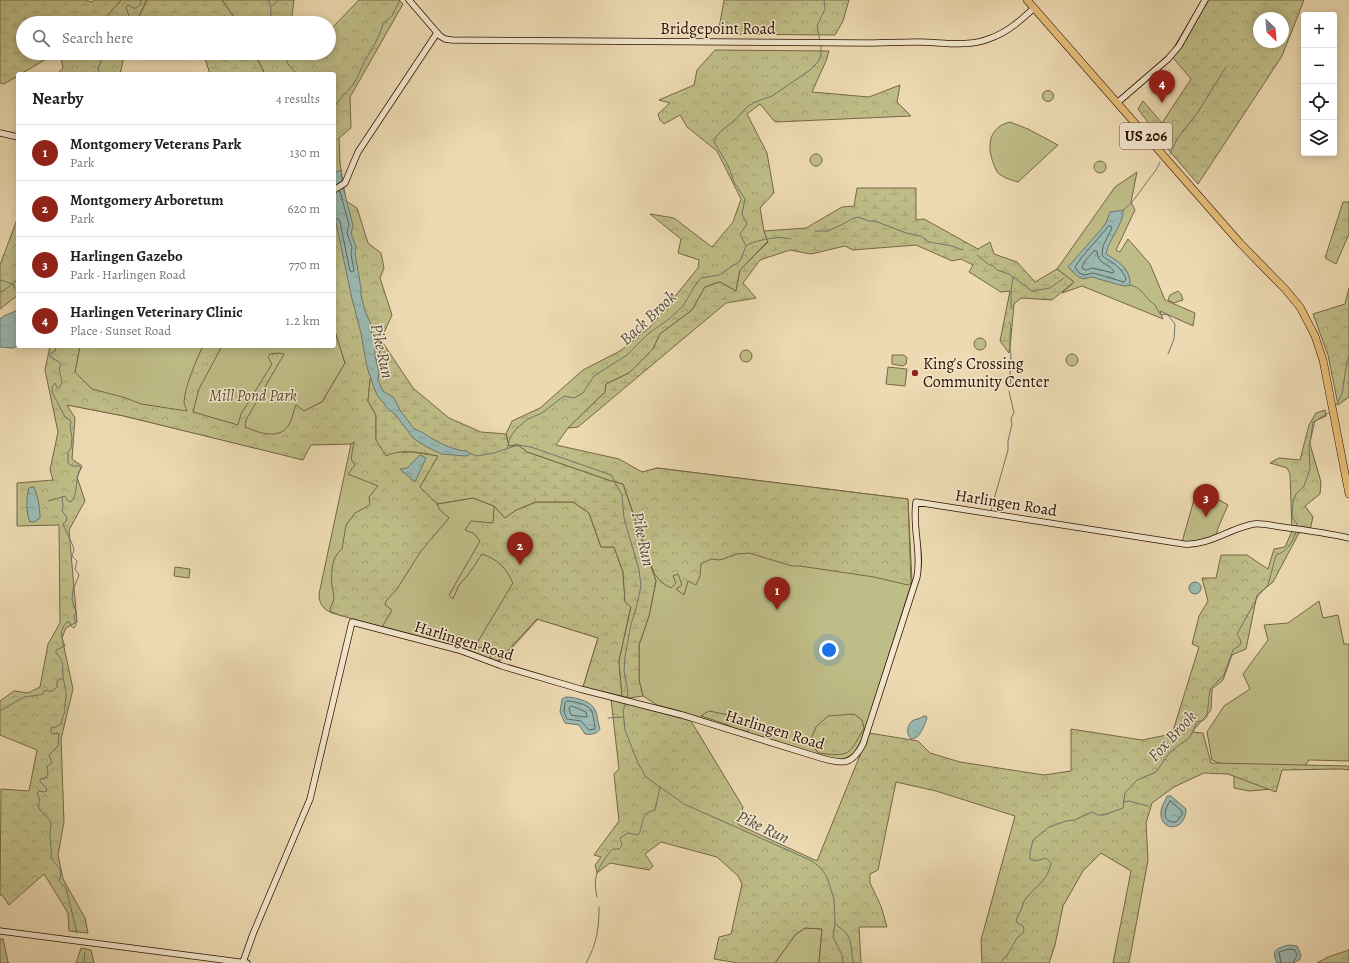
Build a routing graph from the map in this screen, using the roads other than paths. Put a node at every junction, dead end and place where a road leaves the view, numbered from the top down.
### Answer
1 (409, 0) edge
2 (1027, 0) edge
3 (1206, 0) edge
4 (1034, 8) junction
5 (437, 33) junction
6 (1117, 103) junction
7 (0, 133) edge
8 (16, 137) edge
9 (336, 189) edge
10 (1349, 494) edge
11 (1349, 538) edge
12 (0, 931) edge
13 (245, 963) edge

1 - 5 street, Bridgepoint Road
2 - 4 highway, US 206
3 - 6 street
4 - 5 street, Bridgepoint Road
4 - 6 highway, US 206
5 - 9 street
6 - 10 highway, US 206
7 - 8 street
11 - 13 street, Harlingen Road
12 - 13 street

